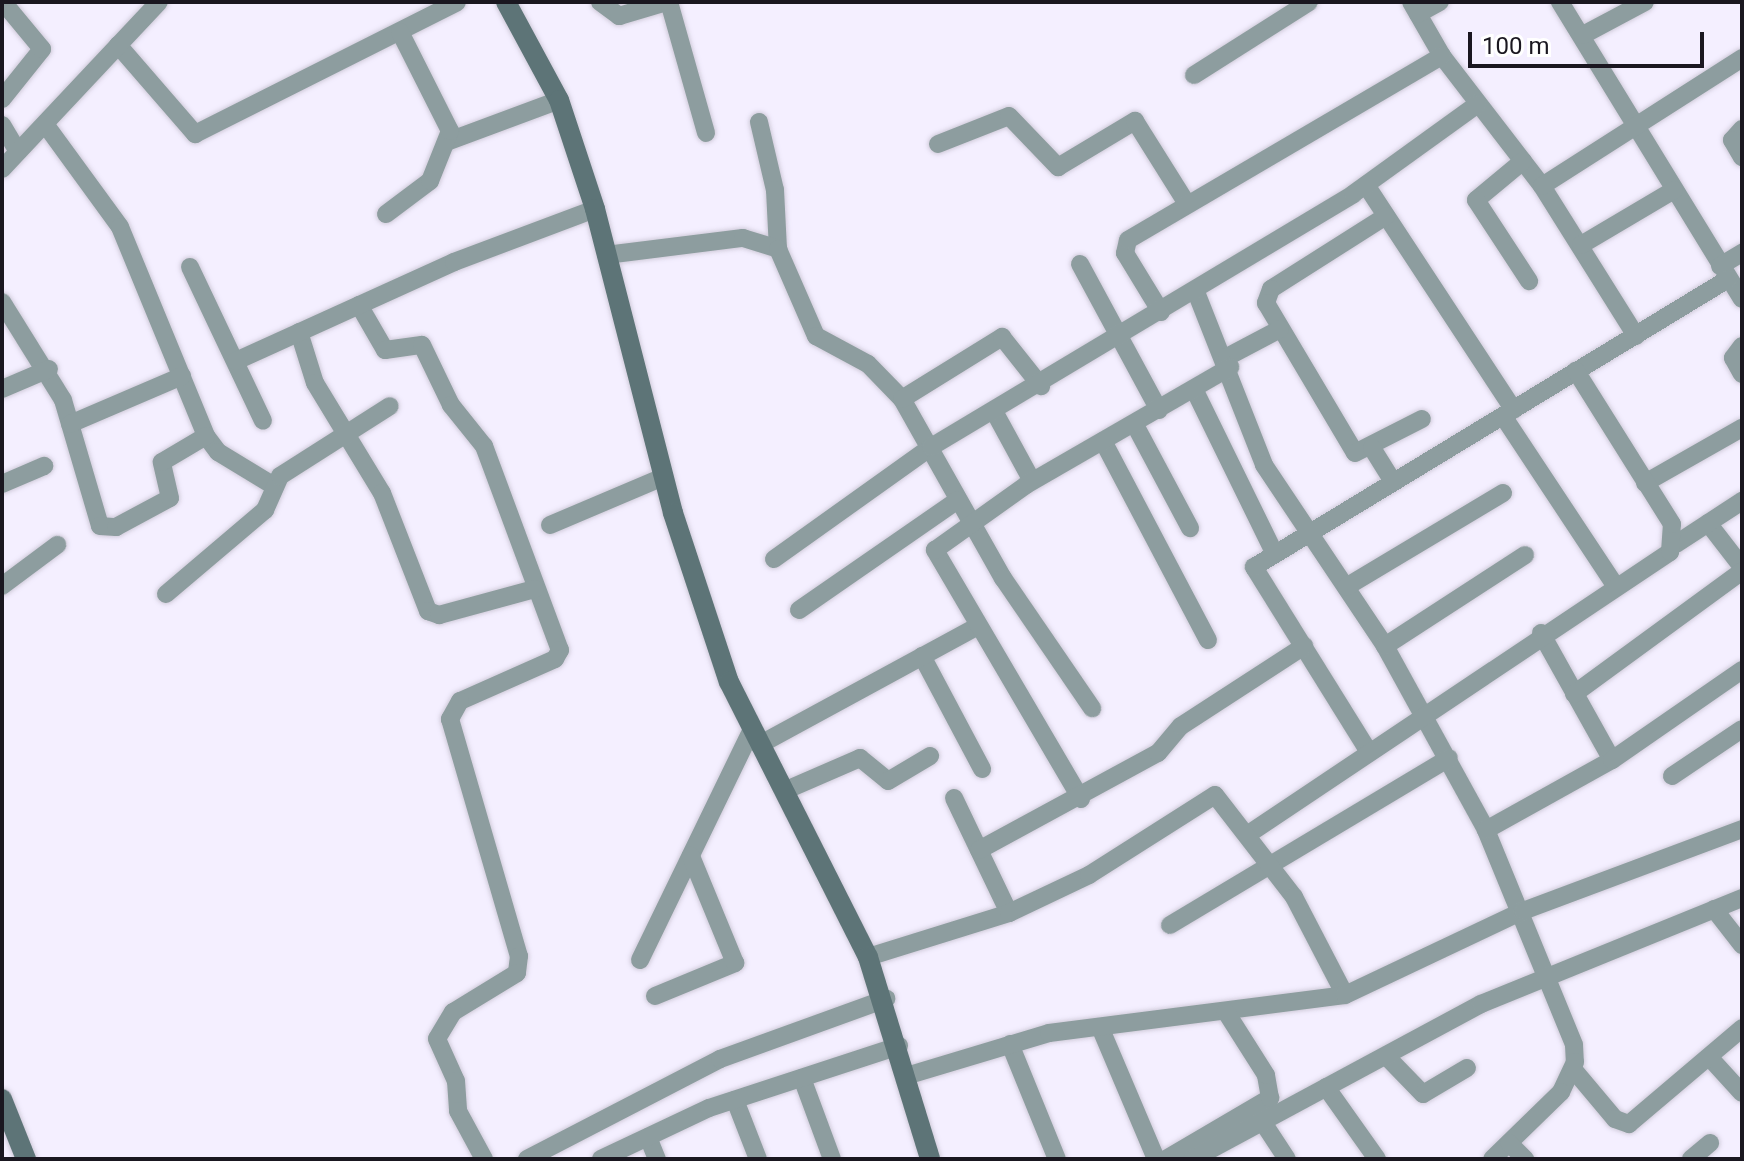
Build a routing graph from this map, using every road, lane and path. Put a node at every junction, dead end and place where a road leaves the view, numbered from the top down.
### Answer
1 (3, 2) edge
2 (159, 2) edge
3 (457, 2) edge
4 (506, 2) edge
5 (600, 2) edge
6 (668, 2) edge
7 (1309, 2) edge
8 (1440, 2) edge
9 (1560, 2) edge
10 (1645, 2) edge
11 (1414, 8) edge
12 (400, 32) junction
13 (1583, 35) junction
14 (118, 45) junction
15 (1442, 56) junction
16 (1742, 58) edge
17 (1194, 75) dead end
18 (2, 99) edge
19 (559, 100) junction
20 (1478, 104) junction
21 (759, 122) dead end
22 (45, 124) junction
23 (2, 125) edge
24 (1635, 129) junction
25 (1742, 129) edge
26 (706, 133) dead end
27 (449, 141) junction
28 (938, 144) dead end
29 (18, 152) junction
30 (1742, 157) edge
31 (1523, 161) junction
32 (2, 169) edge
33 (1366, 185) junction
34 (1542, 186) junction
35 (1674, 190) junction
36 (1187, 204) junction
37 (595, 209) junction
38 (386, 214) dead end
39 (1386, 216) junction
40 (1581, 245) junction
41 (778, 249) junction
42 (1742, 253) edge
43 (606, 255) junction
44 (1080, 264) dead end
45 (190, 267) dead end
46 (1724, 272) junction
47 (1529, 281) dead end
48 (1196, 292) junction
49 (1742, 299) edge
50 (2, 302) edge
51 (359, 305) junction
52 (1161, 312) junction
53 (1280, 329) junction
54 (299, 332) junction
55 (1636, 336) junction
56 (1120, 338) junction
57 (1742, 346) edge
58 (236, 361) junction
59 (1228, 362) junction
60 (49, 369) junction
61 (1576, 371) junction
62 (1742, 374) edge
63 (182, 376) junction
64 (1041, 386) junction
65 (2, 389) edge
66 (1194, 389) junction
67 (902, 399) junction
68 (390, 406) dead end
69 (1159, 410) junction
70 (995, 413) junction
71 (1508, 413) junction
72 (1422, 419) dead end
73 (263, 421) dead end
74 (70, 424) junction
75 (1135, 425) junction
76 (1742, 428) edge
77 (345, 434) junction
78 (206, 436) junction
79 (1103, 441) junction
80 (931, 447) junction
81 (1372, 448) junction
82 (44, 466) dead end
83 (663, 477) junction
84 (1032, 481) junction
85 (1393, 482) junction
86 (1645, 483) junction
87 (2, 484) edge
88 (274, 486) junction
89 (1503, 493) dead end
90 (958, 500) junction
91 (1742, 501) edge
92 (972, 523) junction
93 (1708, 523) junction
94 (550, 525) dead end
95 (1190, 528) dead end
96 (1309, 533) junction
97 (1676, 544) junction
98 (57, 545) dead end
99 (1275, 554) junction
100 (1525, 555) dead end
101 (774, 559) dead end
102 (1742, 569) edge
103 (6, 576) edge
104 (1346, 587) junction
105 (1616, 587) junction
106 (535, 589) junction
107 (166, 594) dead end
108 (799, 610) dead end
109 (978, 626) junction
110 (1541, 633) junction
111 (1208, 640) dead end
112 (1304, 646) junction
113 (1385, 646) junction
114 (922, 656) junction
115 (1742, 670) edge
116 (1574, 694) junction
117 (1092, 708) dead end
118 (1425, 720) junction
119 (1742, 729) edge
120 (755, 738) junction
121 (1369, 752) junction
122 (930, 756) dead end
123 (1449, 758) junction
124 (1612, 760) junction
125 (982, 769) dead end
126 (1672, 776) dead end
127 (784, 791) junction
128 (954, 798) dead end
129 (1081, 799) junction
130 (1742, 829) edge
131 (1486, 830) junction
132 (1247, 835) junction
133 (979, 850) junction
134 (691, 856) junction
135 (1271, 863) junction
136 (1742, 898) edge
137 (1714, 909) junction
138 (1523, 911) junction
139 (1009, 913) junction
140 (1170, 925) dead end
141 (1742, 945) edge
142 (868, 957) junction
143 (640, 960) dead end
144 (1543, 963) junction
145 (1345, 995) junction
146 (655, 996) dead end
147 (886, 999) junction
148 (1226, 1012) junction
149 (1100, 1027) junction
150 (1742, 1028) edge
151 (1010, 1044) junction
152 (899, 1046) junction
153 (1386, 1056) junction
154 (1710, 1058) junction
155 (1467, 1068) dead end
156 (1573, 1069) junction
157 (906, 1076) junction
158 (802, 1078) junction
159 (1326, 1087) junction
160 (1742, 1093) edge
161 (2, 1099) edge
162 (735, 1100) junction
163 (1262, 1121) junction
164 (648, 1137) junction
165 (1509, 1143) junction
166 (1710, 1143) dead end
167 (26, 1159) edge
168 (484, 1159) edge
169 (527, 1159) edge
170 (601, 1159) edge
171 (657, 1159) edge
172 (758, 1159) edge
173 (832, 1159) edge
174 (930, 1159) edge
175 (1057, 1159) edge
176 (1156, 1159) edge
177 (1166, 1159) edge
178 (1193, 1159) edge
179 (1287, 1159) edge
180 (1377, 1159) edge
181 (1492, 1159) edge
182 (1525, 1159) edge
183 (1691, 1159) edge

1 - 18 street
2 - 14 street
3 - 12 street
4 - 19 street
5 - 6 street
6 - 26 street
7 - 17 street
8 - 11 street
9 - 13 street
10 - 13 street
11 - 15 street
12 - 14 street
12 - 27 street
13 - 24 street
14 - 22 street
15 - 20 street
15 - 36 street
16 - 24 street
19 - 27 street
19 - 37 street
20 - 31 street
20 - 33 street
21 - 41 street
22 - 29 street
22 - 63 street
23 - 29 street
24 - 34 street
24 - 35 street
25 - 30 street
27 - 38 street
28 - 36 street
29 - 32 street
31 - 34 street
31 - 47 street
33 - 39 street
33 - 48 street
34 - 40 street
35 - 40 street
35 - 46 street
36 - 52 street
37 - 43 street
37 - 51 street
39 - 53 street
39 - 71 street
40 - 55 street
41 - 43 street
41 - 67 street
42 - 46 street
43 - 83 street
44 - 56 street
45 - 58 street
46 - 49 street
46 - 55 street
48 - 52 street
48 - 59 street
50 - 60 street
51 - 54 street
51 - 106 street
52 - 56 street
53 - 59 street
53 - 81 street
54 - 58 street
54 - 77 street
55 - 61 street
56 - 64 street
56 - 69 street
57 - 62 street
58 - 73 street
59 - 66 street
59 - 96 street
60 - 65 street
60 - 74 street
61 - 71 street
61 - 86 street
63 - 74 street
63 - 78 street
64 - 67 street
64 - 70 street
66 - 69 street
66 - 99 street
67 - 80 street
68 - 77 street
69 - 75 street
70 - 80 street
70 - 84 street
71 - 85 street
71 - 105 street
72 - 81 street
74 - 78 street
75 - 79 street
75 - 95 street
76 - 86 street
77 - 88 street
77 - 106 street
78 - 88 street
79 - 84 street
79 - 111 street
80 - 90 street
80 - 101 street
81 - 85 street
82 - 87 street
83 - 94 street
83 - 120 street
84 - 92 street
85 - 96 street
86 - 97 street
88 - 107 street
89 - 104 street
90 - 92 street
90 - 108 street
91 - 93 street
92 - 109 street
92 - 117 street
93 - 97 street
93 - 102 street
96 - 99 street
96 - 104 street
97 - 105 street
98 - 103 street
99 - 112 street
100 - 113 street
102 - 116 street
104 - 113 street
105 - 110 street
106 - 168 street
109 - 114 street
109 - 129 street
110 - 116 street
110 - 118 street
112 - 121 street
112 - 129 street
113 - 118 street
114 - 120 street
114 - 125 street
115 - 124 street
116 - 124 street
118 - 121 street
118 - 123 street
119 - 126 street
120 - 127 street
120 - 134 street
121 - 132 street
122 - 127 street
123 - 131 street
123 - 135 street
124 - 131 street
127 - 142 street
128 - 133 street
129 - 133 street
130 - 138 street
131 - 138 street
132 - 135 street
132 - 139 street
133 - 139 street
134 - 143 street
134 - 146 street
135 - 140 street
135 - 145 street
136 - 137 street
137 - 141 street
137 - 144 street
138 - 144 street
138 - 145 street
139 - 142 street
142 - 147 street
144 - 153 street
144 - 156 street
145 - 148 street
147 - 152 street
147 - 169 street
148 - 149 street
148 - 177 street
149 - 151 street
149 - 176 street
150 - 154 street
151 - 157 street
151 - 175 street
152 - 157 street
152 - 158 street
153 - 155 street
153 - 159 street
154 - 156 street
154 - 160 street
156 - 165 street
157 - 174 street
158 - 162 street
158 - 173 street
159 - 163 street
159 - 180 street
161 - 167 street
162 - 164 street
162 - 172 street
163 - 178 street
163 - 179 street
164 - 170 street
164 - 171 street
165 - 181 street
165 - 182 street
166 - 183 street

